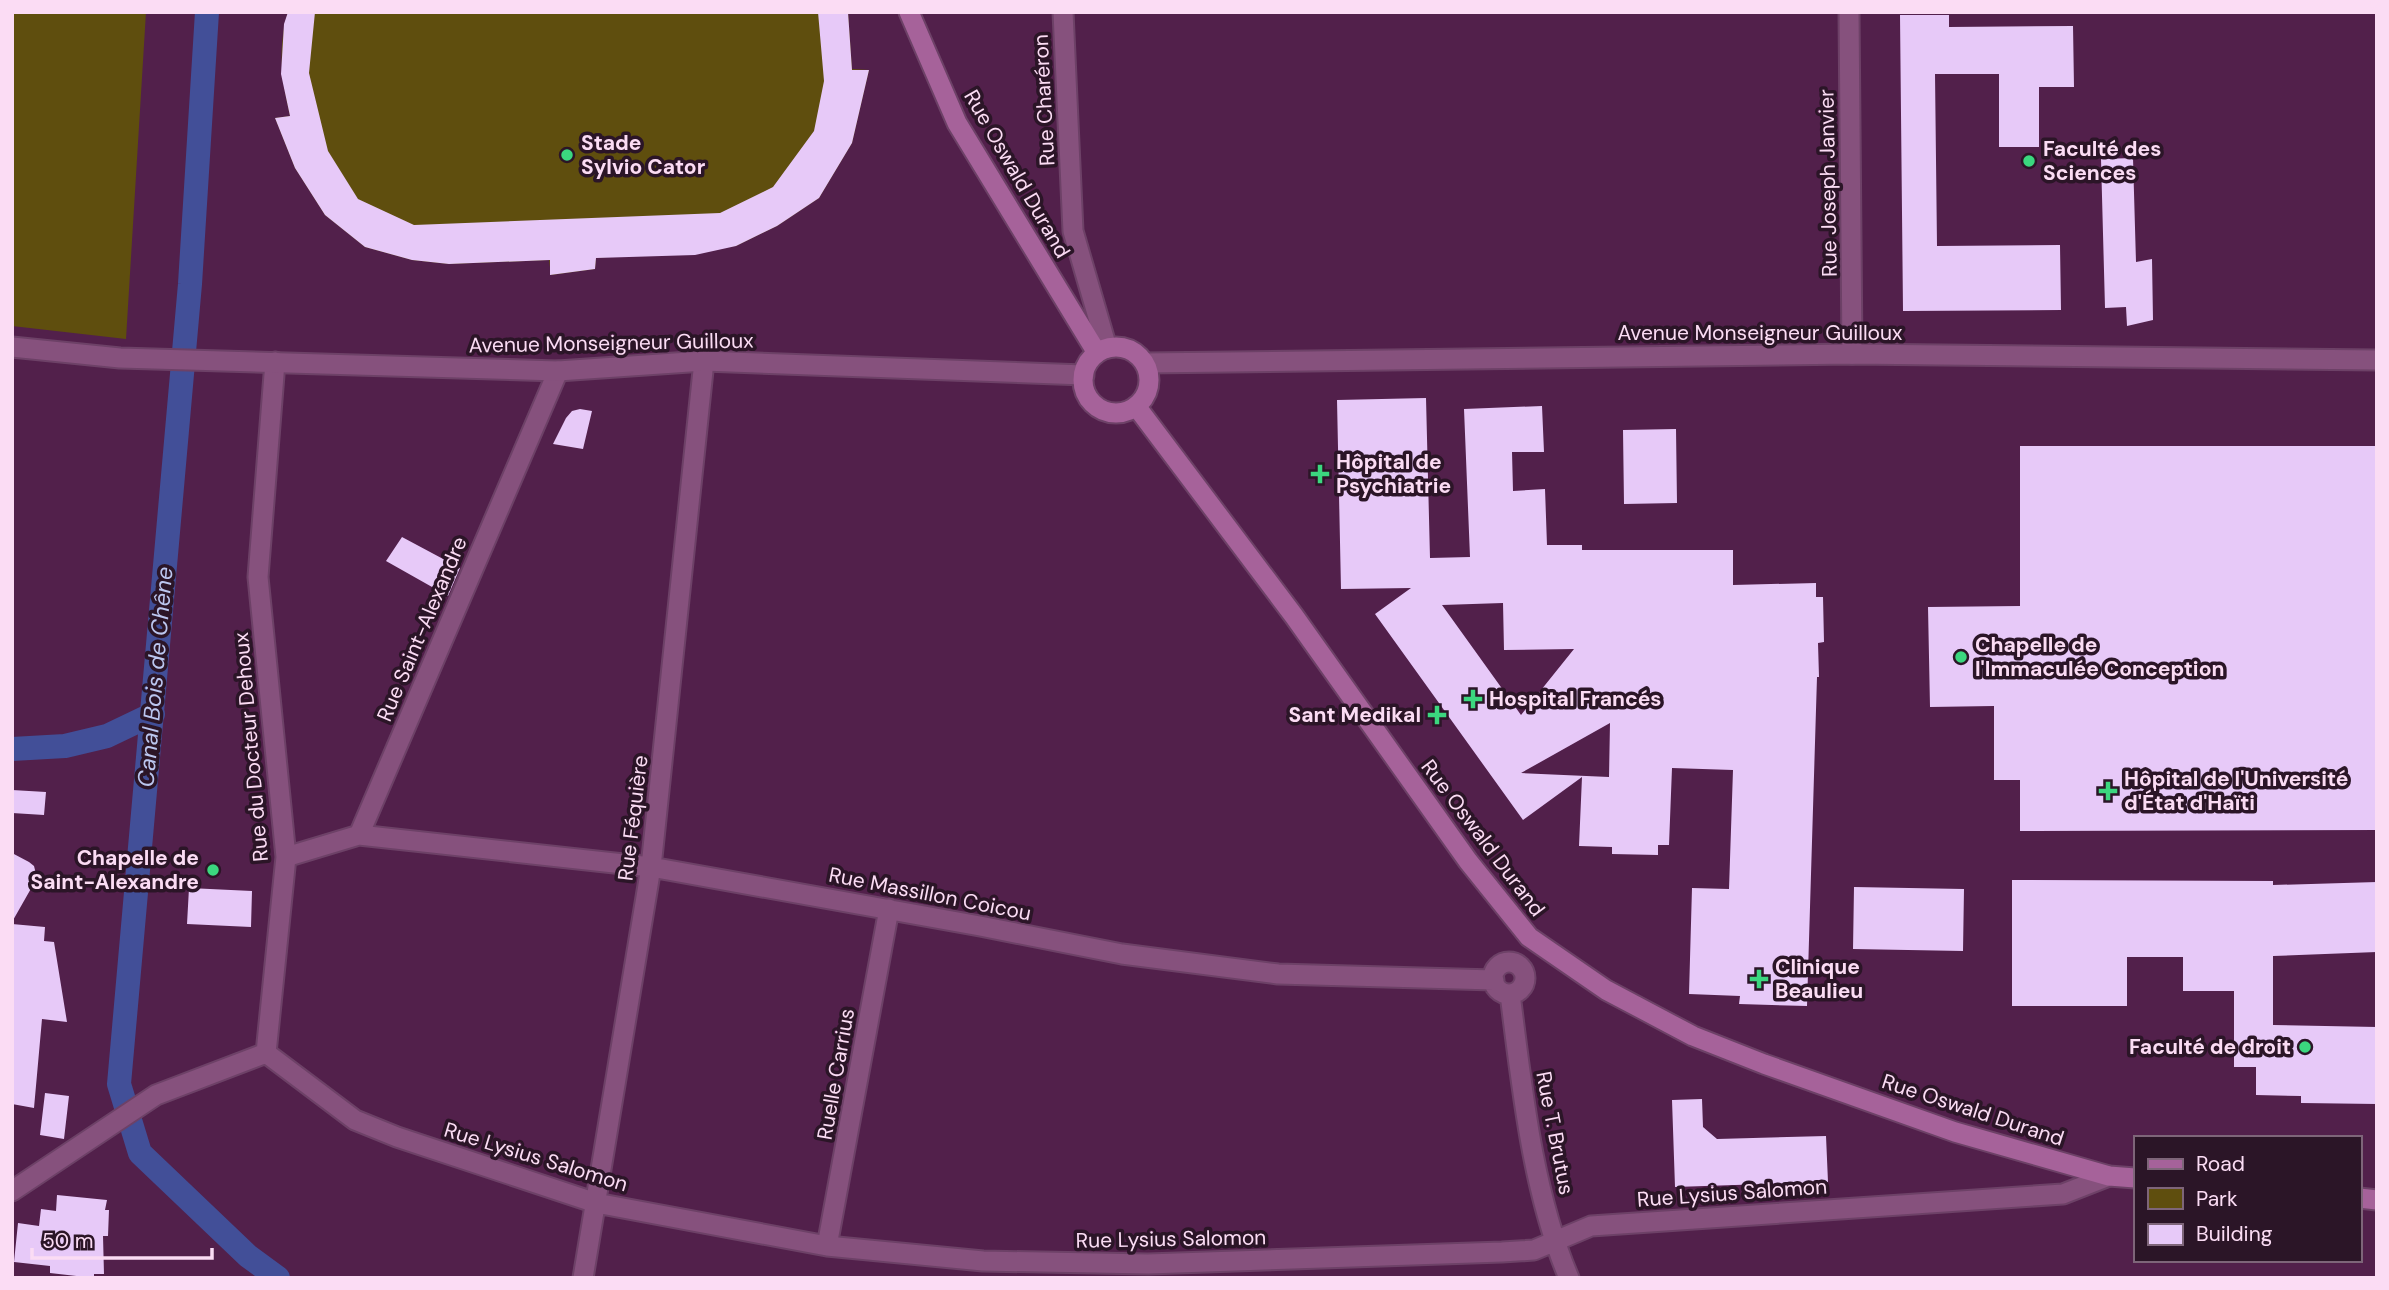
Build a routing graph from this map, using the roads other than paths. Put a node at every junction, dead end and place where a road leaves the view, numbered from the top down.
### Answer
1 (909, 12) edge
2 (1062, 12) edge
3 (1849, 12) edge
4 (12, 347) edge
5 (1102, 351) junction
6 (1852, 354) junction
7 (2377, 360) edge
8 (704, 361) junction
9 (275, 362) junction
10 (1144, 363) junction
11 (558, 371) junction
12 (1084, 375) junction
13 (1136, 406) junction
14 (359, 835) junction
15 (286, 857) junction
16 (651, 867) junction
17 (889, 909) junction
18 (1529, 936) junction
19 (1514, 963) junction
20 (1493, 980) junction
21 (1510, 994) junction
22 (266, 1053) junction
23 (2109, 1176) junction
24 (2134, 1178) edge
25 (12, 1191) edge
26 (596, 1203) junction
27 (1553, 1241) junction
28 (827, 1246) junction
29 (583, 1278) edge
30 (1569, 1278) edge

1 - 5 main road, Rue Oswald Durand
2 - 5 street, Rue Charéron
3 - 6 street, Rue Joseph Janvier
4 - 9 street, Avenue Monseigneur Guilloux
5 - 10 main road
5 - 12 main road
6 - 7 street, Avenue Monseigneur Guilloux
6 - 10 street, Avenue Monseigneur Guilloux
8 - 11 street, Avenue Monseigneur Guilloux
8 - 12 street, Avenue Monseigneur Guilloux
8 - 16 street, Rue Féquière
9 - 11 street, Avenue Monseigneur Guilloux
9 - 15 street, Rue du Docteur Dehoux
10 - 13 main road
11 - 14 street, Rue Saint-Alexandre
12 - 13 main road
13 - 18 main road, Rue Oswald Durand
14 - 15 street
14 - 16 street, Rue Massillon Coicou
15 - 22 street, Rue du Docteur Dehoux
16 - 17 street, Rue Massillon Coicou
16 - 26 street, Rue Féquière
17 - 20 street, Rue Massillon Coicou
17 - 28 street, Ruelle Carrius
18 - 19 street
18 - 23 main road, Rue Oswald Durand
19 - 20 street
19 - 21 street
20 - 21 street
21 - 27 street, Rue T. Brutus
22 - 25 street
22 - 26 street, Rue Lysius Salomon
23 - 24 main road, Rue Oswald Durand
23 - 27 street, Rue Lysius Salomon
26 - 28 street, Rue Lysius Salomon
26 - 29 street, Rue Féquière
27 - 28 street, Rue Lysius Salomon
27 - 30 street, Rue T. Brutus

